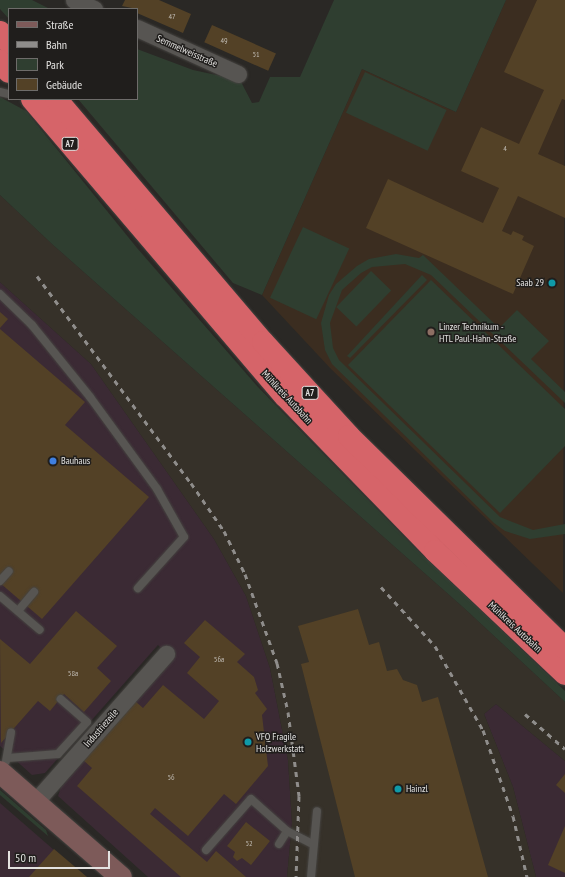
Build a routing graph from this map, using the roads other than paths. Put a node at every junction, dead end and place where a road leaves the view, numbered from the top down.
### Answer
1 (74, 0) edge
2 (92, 8) edge
3 (138, 28) edge
4 (0, 32) edge
5 (8, 42) edge
6 (0, 61) edge
7 (8, 71) edge
8 (238, 74) dead end
9 (37, 100) edge
10 (0, 294) edge
11 (9, 571) dead end
12 (0, 581) edge
13 (138, 588) dead end
14 (34, 592) dead end
15 (0, 596) edge
16 (18, 611) junction
17 (40, 630) dead end
18 (565, 648) edge
19 (166, 654) dead end
20 (565, 674) edge
21 (61, 699) dead end
22 (11, 732) dead end
23 (4, 765) edge
24 (0, 767) edge
25 (35, 802) junction
26 (317, 811) dead end
27 (287, 831) junction
28 (279, 844) dead end
29 (314, 845) junction
30 (206, 850) dead end
31 (112, 874) edge
32 (312, 877) edge

1 - 2 street
3 - 8 street, Semmelweisstraße
4 - 5 highway
6 - 7 highway
9 - 18 highway, Mühlkreis Autobahn / A7
9 - 20 highway, Mühlkreis Autobahn / A7
10 - 13 lane
11 - 12 lane
14 - 16 lane
15 - 16 lane
16 - 17 lane
19 - 25 street, Industriezeile
21 - 23 lane
22 - 23 lane
23 - 24 lane
23 - 25 main road
25 - 31 main road
26 - 29 lane
27 - 28 lane
27 - 29 lane
27 - 30 lane
29 - 32 lane

